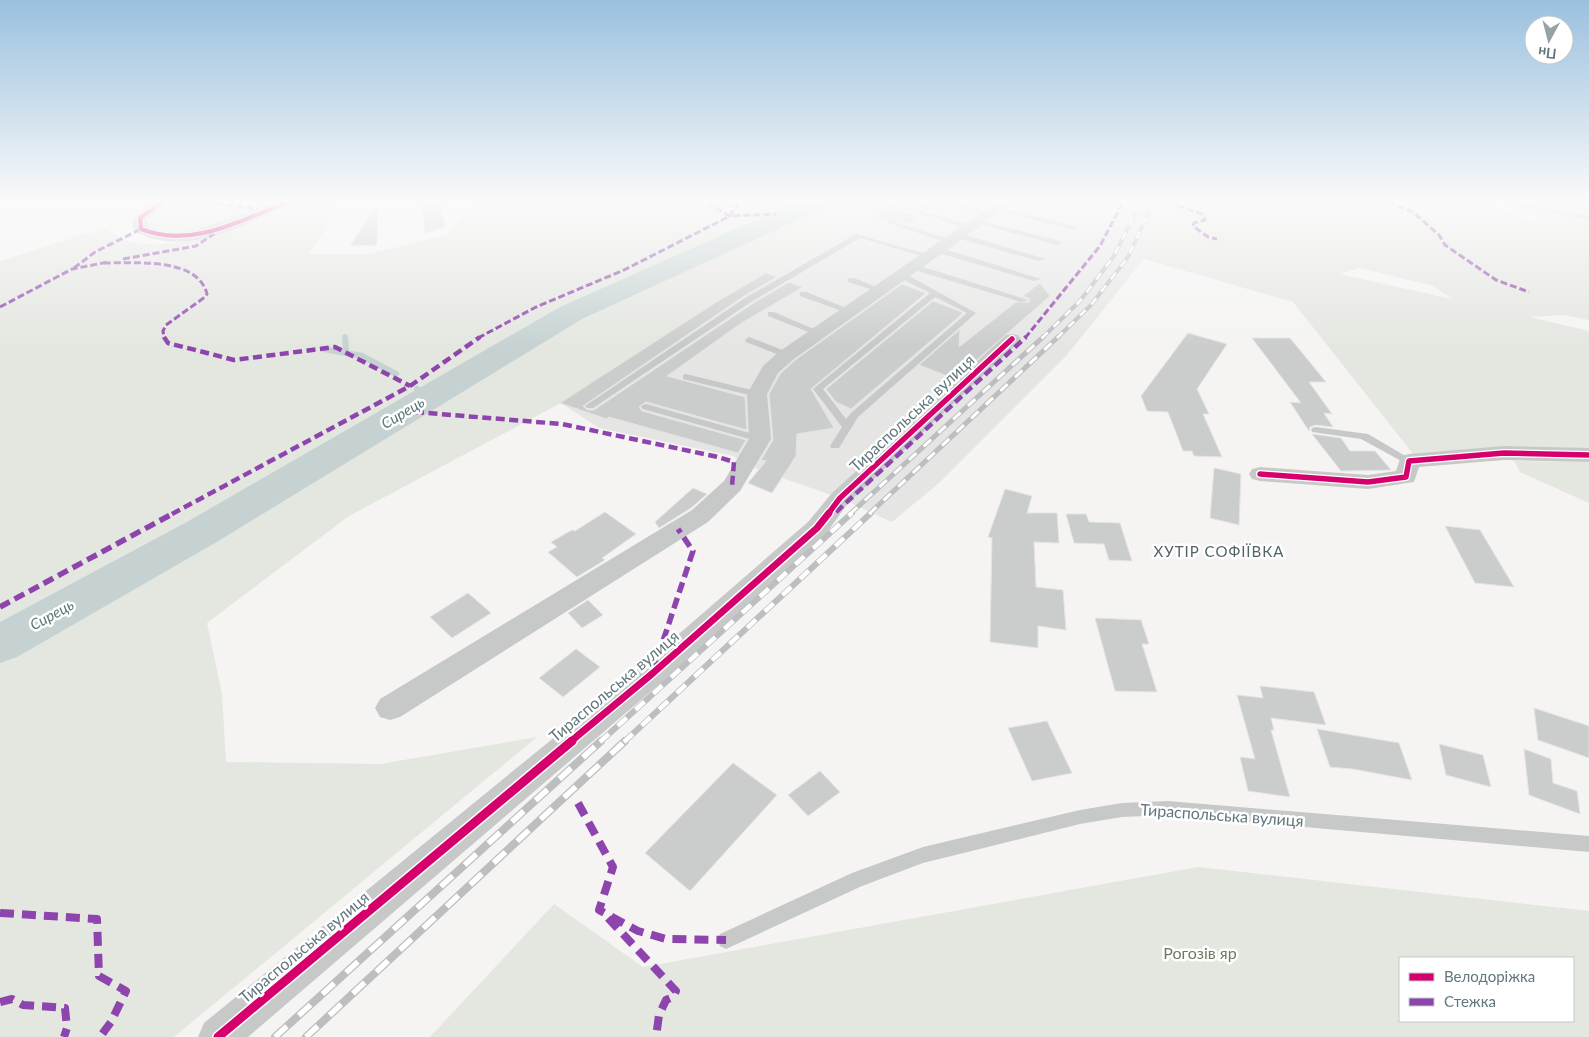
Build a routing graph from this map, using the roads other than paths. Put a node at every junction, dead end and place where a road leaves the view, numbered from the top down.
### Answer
1 (835, 250) edge
2 (937, 250) edge
3 (998, 250) edge
4 (1021, 250) edge
5 (1042, 259) dead end
6 (907, 271) junction
7 (1037, 279) dead end
8 (851, 280) dead end
9 (880, 290) junction
10 (803, 294) dead end
11 (935, 294) junction
12 (1024, 300) dead end
13 (850, 311) junction
14 (771, 314) dead end
15 (819, 333) junction
16 (1012, 339) dead end
17 (749, 340) dead end
18 (787, 355) junction
19 (686, 377) dead end
20 (757, 394) junction
21 (590, 406) dead end
22 (646, 408) dead end
23 (847, 427) junction
24 (1316, 430) dead end
25 (760, 439) junction
26 (835, 446) dead end
27 (1589, 455) edge
28 (1409, 461) junction
29 (1260, 474) dead end
30 (390, 708) dead end
31 (1589, 844) edge
32 (726, 940) dead end
33 (218, 1037) edge

1 - 21 lane
2 - 6 street
3 - 7 lane
4 - 5 lane
6 - 9 street
6 - 11 lane
6 - 12 lane
8 - 9 lane
9 - 13 street
10 - 13 lane
11 - 23 lane
11 - 23 lane
13 - 15 street
14 - 15 lane
15 - 18 street
16 - 33 street, Тираспольська вулиця
17 - 18 lane
18 - 20 street
19 - 20 lane
20 - 25 street
22 - 25 lane
23 - 26 lane
24 - 28 lane
25 - 30 street
27 - 28 street
28 - 29 street
31 - 32 lane, Тираспольська вулиця

